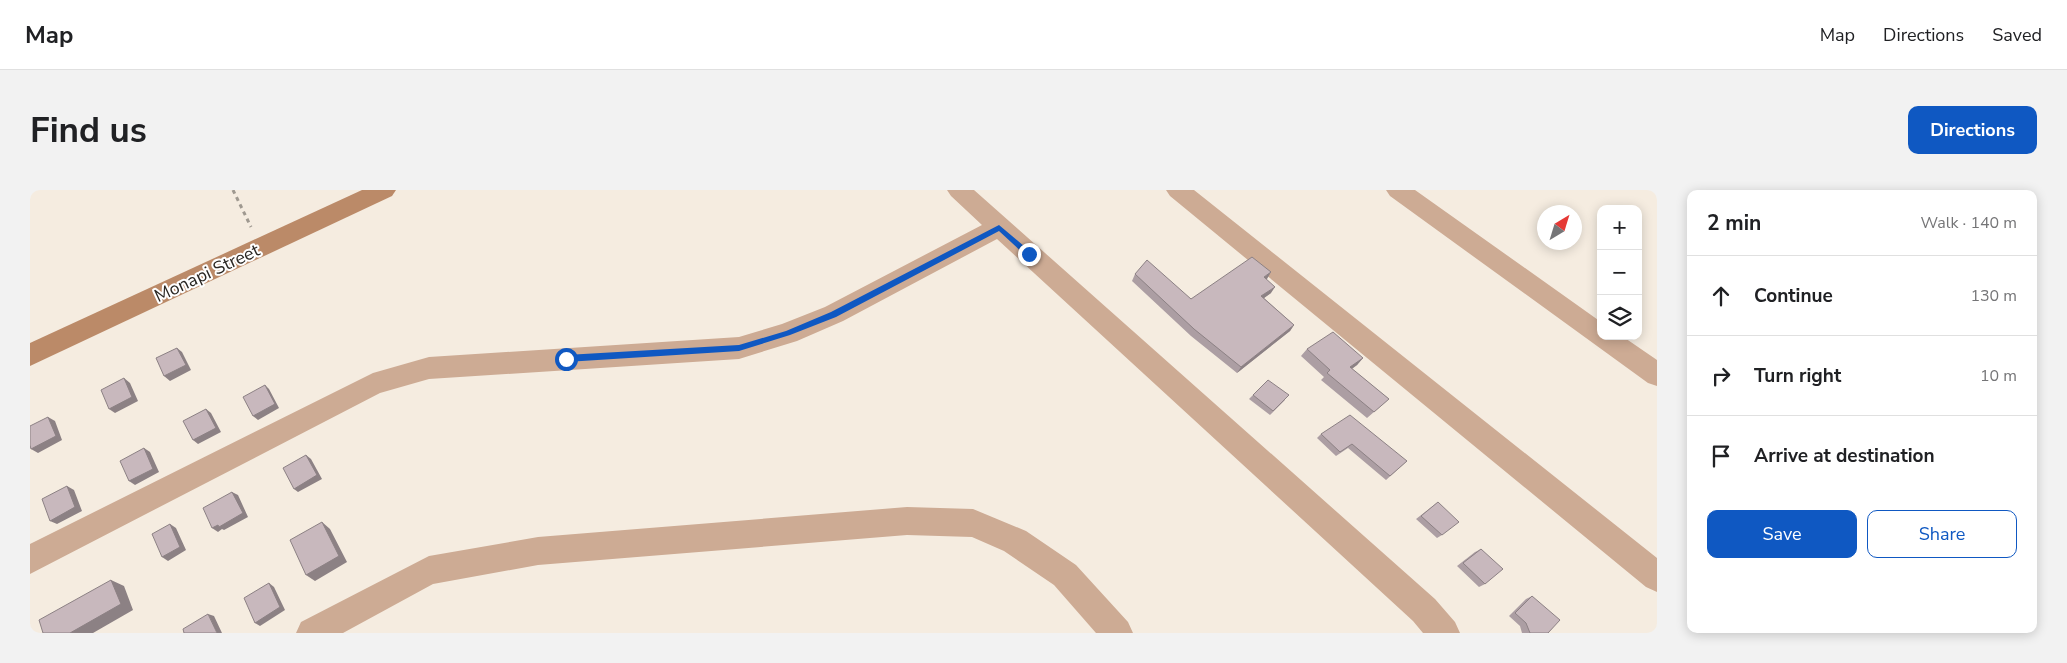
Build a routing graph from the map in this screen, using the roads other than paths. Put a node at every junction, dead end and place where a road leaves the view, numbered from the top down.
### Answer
1 (384, 190) edge
2 (959, 190) edge
3 (1178, 190) edge
4 (1398, 190) edge
5 (999, 227) junction
6 (1597, 333) edge
7 (1607, 340) edge
8 (30, 355) edge
9 (1657, 375) edge
10 (30, 560) edge
11 (1657, 577) edge
12 (312, 633) edge
13 (1117, 633) edge
14 (1444, 633) edge

1 - 8 street, Monapi Street
2 - 5 street
3 - 11 street
4 - 6 street
5 - 10 street
5 - 14 street
7 - 9 street
12 - 13 street

